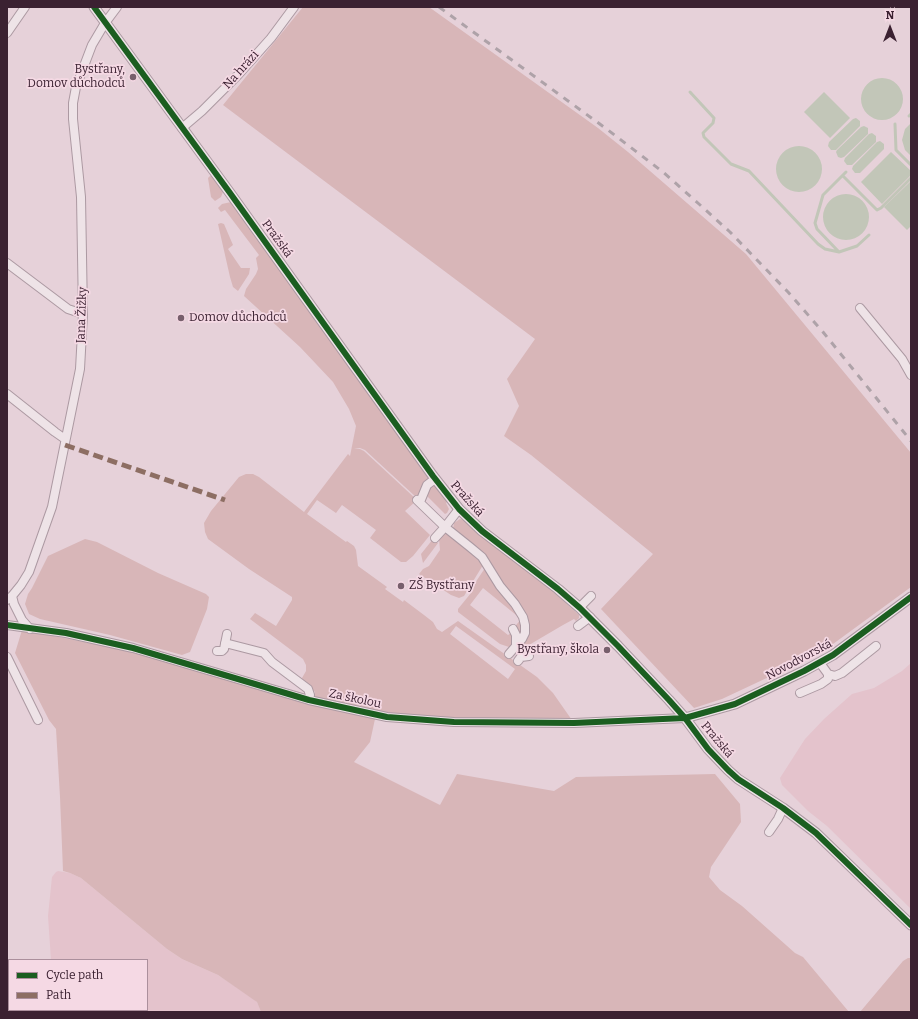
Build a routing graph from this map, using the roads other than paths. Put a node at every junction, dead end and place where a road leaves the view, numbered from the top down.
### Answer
1 (25, 7) edge
2 (94, 7) edge
3 (117, 7) edge
4 (284, 7) edge
5 (288, 7) edge
6 (294, 7) edge
7 (105, 23) junction
8 (7, 33) edge
9 (182, 128) junction
10 (7, 263) edge
11 (860, 308) dead end
12 (84, 314) junction
13 (911, 375) edge
14 (7, 394) edge
15 (65, 439) junction
16 (435, 479) junction
17 (459, 509) junction
18 (445, 527) junction
19 (435, 538) dead end
20 (591, 596) dead end
21 (911, 597) edge
22 (10, 598) edge
23 (580, 608) junction
24 (590, 617) junction
25 (7, 626) edge
26 (578, 626) dead end
27 (30, 628) junction
28 (513, 629) dead end
29 (516, 646) junction
30 (876, 646) dead end
31 (217, 651) dead end
32 (509, 654) dead end
33 (529, 656) dead end
34 (7, 657) edge
35 (518, 661) dead end
36 (820, 663) junction
37 (828, 674) junction
38 (800, 693) dead end
39 (309, 700) junction
40 (685, 718) junction
41 (38, 720) dead end
42 (783, 808) junction
43 (769, 832) dead end
44 (911, 924) edge

1 - 8 street
2 - 7 street, Pražská
3 - 7 street, Jana Žižky
4 - 5 street
6 - 9 street, Na hrázi
7 - 9 street, Pražská
7 - 12 street, Jana Žižky
9 - 16 street, Pražská
10 - 12 street
11 - 13 street
12 - 15 street, Jana Žižky
14 - 15 street
15 - 22 street, Jana Žižky
16 - 17 street, Pražská
16 - 18 street
17 - 18 street
17 - 23 street, Pražská
18 - 19 street
18 - 29 street
20 - 23 street
21 - 36 street, Novodvorská
22 - 27 street
23 - 24 street, Pražská
24 - 26 street
24 - 40 street, Pražská
25 - 27 street, Za školou
27 - 39 street, Za školou
28 - 29 street
29 - 32 street
30 - 37 street
31 - 39 street
33 - 35 street
34 - 41 street
36 - 37 street
36 - 40 street, Novodvorská
37 - 38 street
39 - 40 street, Za školou
40 - 42 street, Pražská
42 - 43 street
42 - 44 street, Pražská

